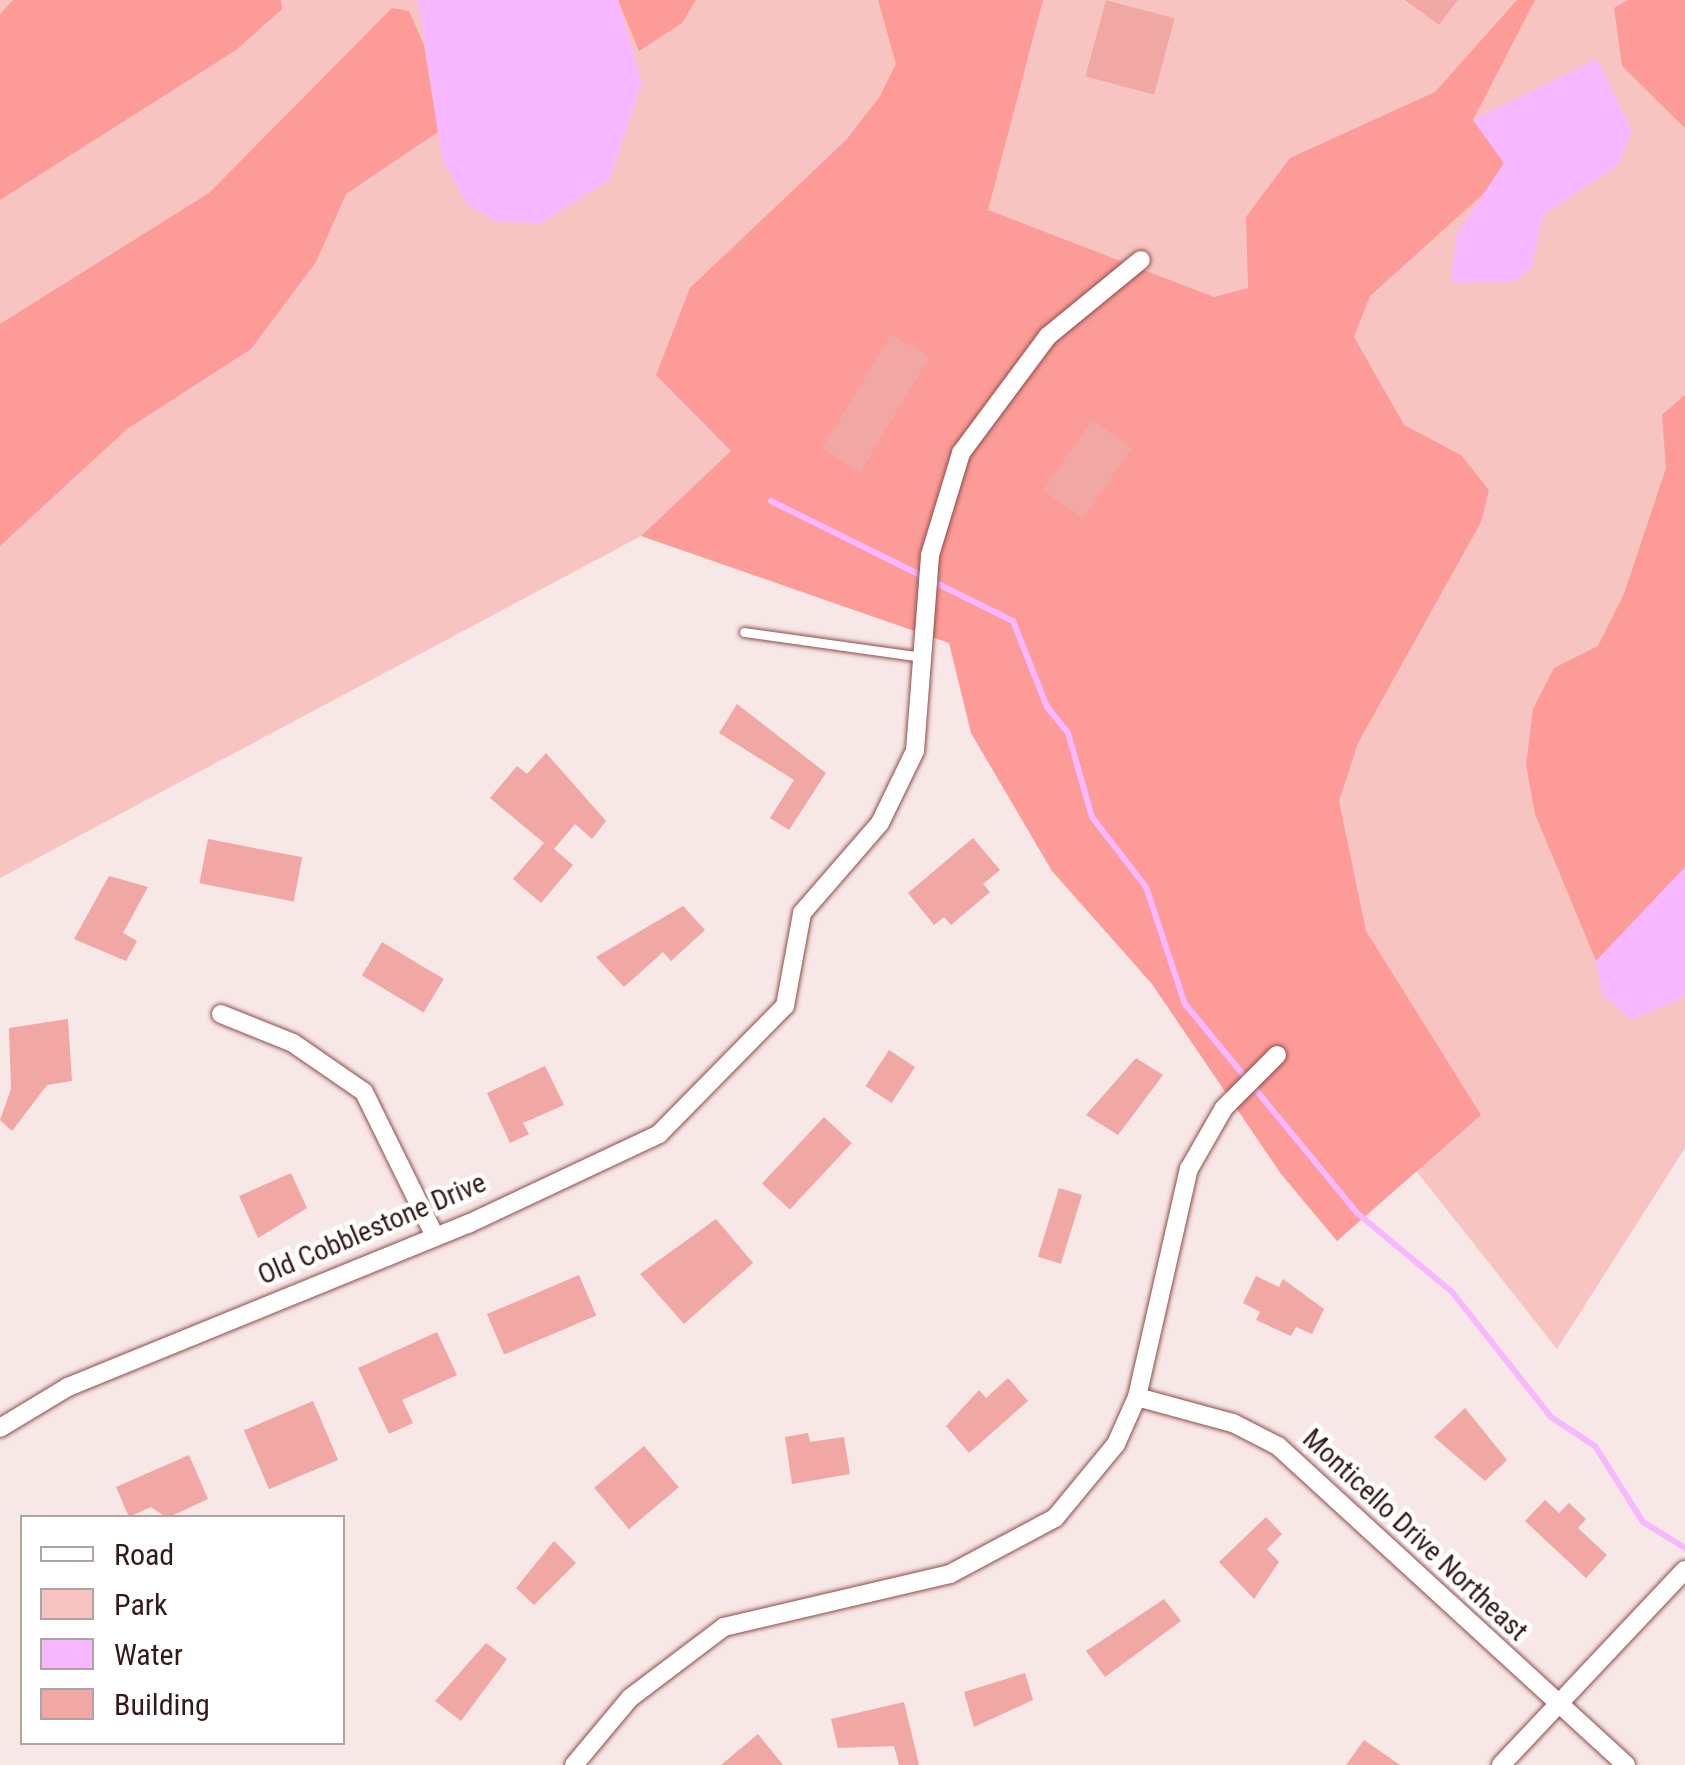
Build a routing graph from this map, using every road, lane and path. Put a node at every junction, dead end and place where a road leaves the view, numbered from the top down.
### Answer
1 (1140, 260) dead end
2 (744, 632) dead end
3 (923, 657) junction
4 (221, 1014) dead end
5 (1277, 1055) dead end
6 (435, 1236) junction
7 (1137, 1397) junction
8 (0, 1428) edge
9 (1685, 1570) edge
10 (1558, 1705) junction
11 (574, 1765) edge
12 (1500, 1765) edge
13 (1626, 1765) edge

1 - 3 street
2 - 3 lane
3 - 6 street, Old Cobblestone Drive
4 - 6 street
5 - 7 street
6 - 8 street, Old Cobblestone Drive
7 - 10 street, Monticello Drive Northeast
7 - 11 street
9 - 10 street
10 - 12 street
10 - 13 street, Monticello Drive Northeast

